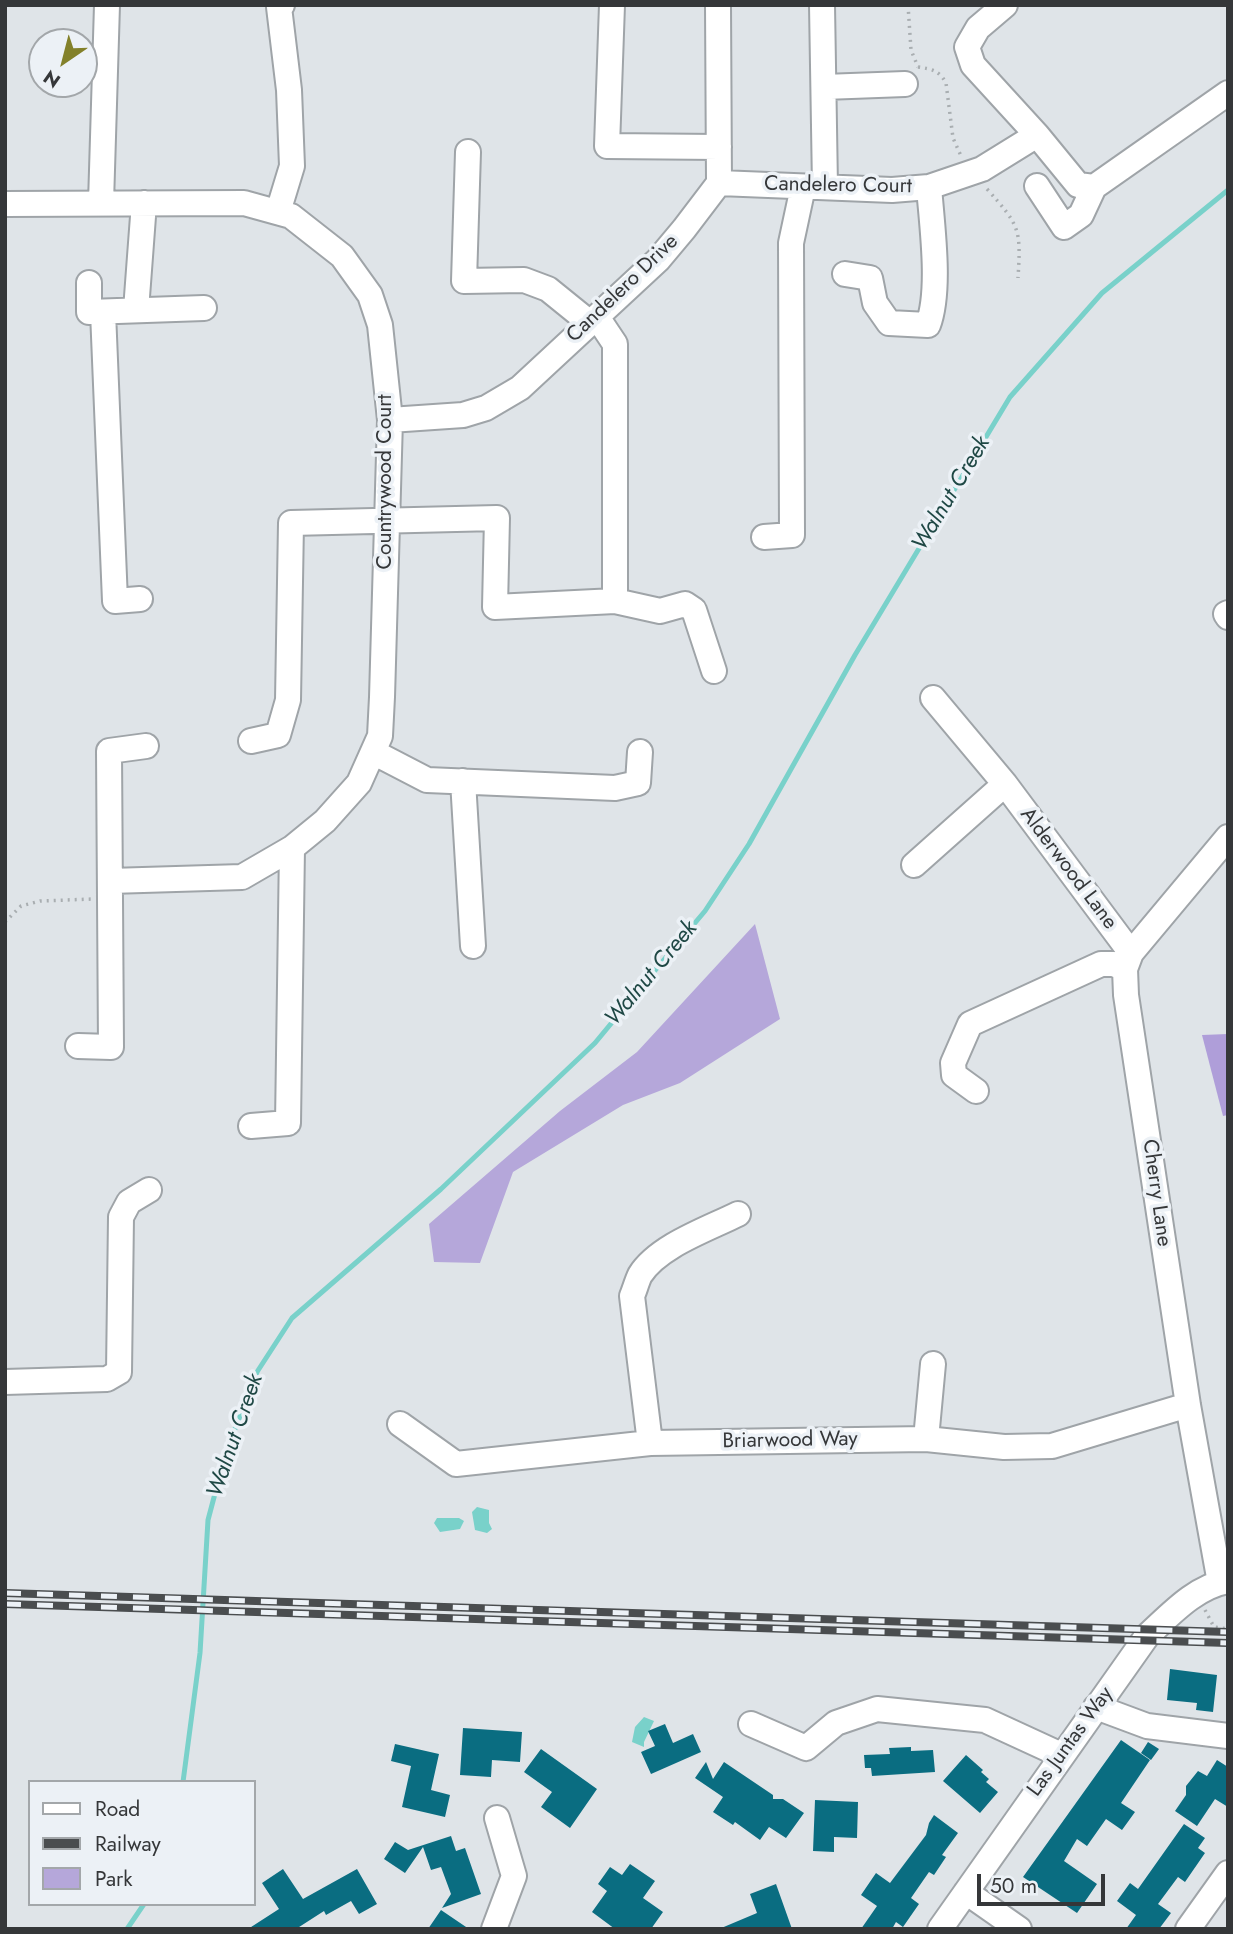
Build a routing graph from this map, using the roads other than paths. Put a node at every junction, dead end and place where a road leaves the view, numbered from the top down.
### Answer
1 (107, 5) edge
2 (282, 5) edge
3 (612, 5) edge
4 (718, 5) edge
5 (822, 5) edge
6 (1005, 5) edge
7 (905, 85) road end
8 (824, 88) junction
9 (1228, 93) edge
10 (1037, 135) junction
11 (719, 147) junction
12 (468, 152) dead end
13 (719, 183) junction
14 (1037, 186) dead end
15 (814, 187) junction
16 (929, 187) junction
17 (1094, 187) junction
18 (144, 203) junction
19 (5, 204) edge
20 (101, 204) junction
21 (278, 212) junction
22 (845, 274) dead end
23 (89, 283) dead end
24 (204, 308) dead end
25 (136, 310) junction
26 (103, 312) junction
27 (594, 320) junction
28 (390, 420) junction
29 (388, 521) junction
30 (764, 537) dead end
31 (140, 599) dead end
32 (615, 601) junction
33 (714, 671) dead end
34 (933, 698) dead end
35 (251, 741) dead end
36 (146, 746) dead end
37 (373, 752) junction
38 (640, 752) dead end
39 (463, 781) junction
40 (1005, 784) junction
41 (1228, 837) edge
42 (292, 848) junction
43 (914, 865) dead end
44 (110, 881) junction
45 (473, 946) dead end
46 (1128, 961) junction
47 (78, 1045) dead end
48 (976, 1091) dead end
49 (251, 1126) dead end
50 (149, 1190) dead end
51 (738, 1214) dead end
52 (933, 1364) dead end
53 (5, 1382) edge
54 (1188, 1405) junction
55 (400, 1424) dead end
56 (926, 1439) junction
57 (650, 1443) junction
58 (1224, 1582) edge
59 (1096, 1707) junction
60 (751, 1724) dead end
61 (1228, 1736) edge
62 (1061, 1755) junction
63 (497, 1818) dead end
64 (1228, 1873) edge
65 (966, 1892) junction
66 (494, 1929) edge
67 (940, 1929) edge
68 (1019, 1929) edge
69 (1188, 1929) edge

1 - 20 street
2 - 21 street
3 - 11 street
4 - 11 street
5 - 8 street
6 - 10 street
7 - 8 street
8 - 15 street
9 - 17 street
10 - 16 street, Candelero Court
10 - 17 street
11 - 13 street
12 - 27 street
13 - 15 street, Candelero Court
13 - 27 street, Candelero Drive
14 - 17 street
15 - 16 street, Candelero Court
15 - 30 street
16 - 22 street
18 - 20 street, Countrywood Court
18 - 21 street, Countrywood Court
18 - 25 street
19 - 20 street, Countrywood Court
21 - 28 street, Countrywood Court
23 - 26 street
24 - 25 street
25 - 26 street
26 - 31 street
27 - 28 street, Candelero Drive
27 - 32 street
28 - 29 street, Countrywood Court
29 - 32 street
29 - 35 street
29 - 37 street, Countrywood Court
32 - 33 street
34 - 40 street, Alderwood Lane
36 - 44 street
37 - 39 street
37 - 42 street, Countrywood Court
38 - 39 street
39 - 45 street
40 - 43 street
40 - 46 street, Alderwood Lane
41 - 46 street
42 - 44 street, Countrywood Court
42 - 49 street
44 - 47 street
46 - 48 street
46 - 54 street, Cherry Lane
50 - 53 street
51 - 57 street
52 - 56 street
54 - 56 street, Briarwood Way
54 - 58 street, Cherry Lane
55 - 57 street, Briarwood Way
56 - 57 street, Briarwood Way
58 - 59 street, Las Juntas Way
59 - 61 street
59 - 62 street, Las Juntas Way
60 - 62 street
62 - 65 street, Las Juntas Way
63 - 66 street
64 - 69 street
65 - 67 street, Las Juntas Way
65 - 68 street

